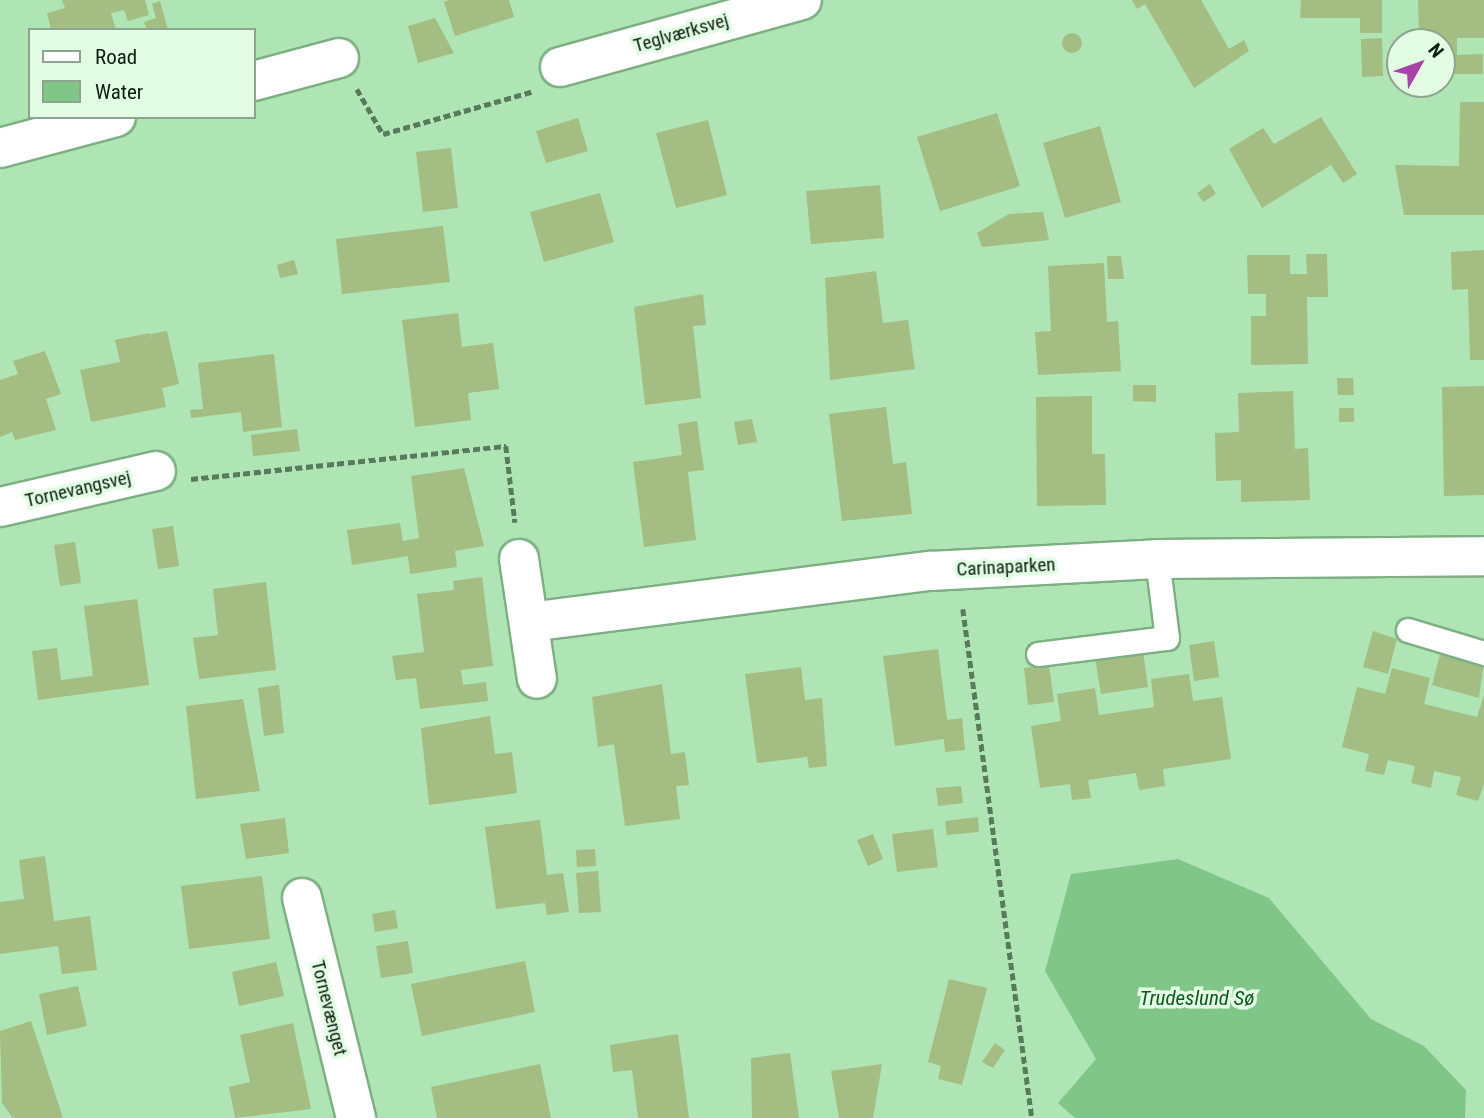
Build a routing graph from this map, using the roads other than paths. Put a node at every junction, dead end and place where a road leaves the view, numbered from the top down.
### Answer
1 (802, 0) edge
2 (339, 58) road end
3 (560, 67) road end
4 (256, 80) edge
5 (109, 119) edge
6 (0, 148) edge
7 (156, 471) road end
8 (0, 507) edge
9 (1484, 556) edge
10 (519, 559) road end
11 (1157, 559) junction
12 (530, 622) junction
13 (1408, 630) dead end
14 (1484, 653) edge
15 (1038, 654) dead end
16 (537, 679) dead end
17 (302, 898) dead end
18 (356, 1118) edge

1 - 3 street, Teglværksvej
2 - 4 street
5 - 6 street
7 - 8 street, Tornevangsvej
9 - 11 street, Carinaparken
10 - 12 street
11 - 12 street, Carinaparken
11 - 15 lane
12 - 16 street
13 - 14 lane
17 - 18 street, Tornevænget

